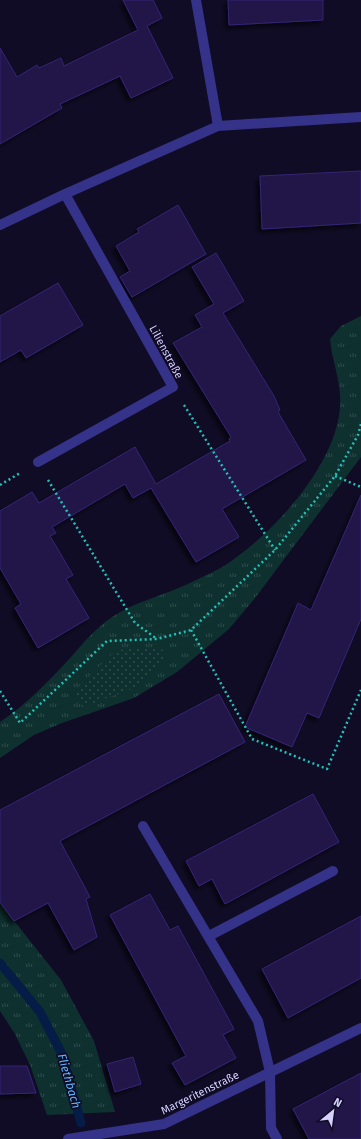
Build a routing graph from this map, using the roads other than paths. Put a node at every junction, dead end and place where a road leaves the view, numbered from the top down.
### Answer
1 (196, 0) edge
2 (361, 117) edge
3 (218, 126) junction
4 (65, 194) junction
5 (0, 225) edge
6 (38, 462) road end
7 (143, 826) dead end
8 (334, 871) dead end
9 (209, 936) junction
10 (361, 1028) edge
11 (270, 1072) junction
12 (68, 1139) edge
13 (277, 1139) edge

1 - 3 street
2 - 3 street
3 - 4 street
4 - 5 street
4 - 6 street, Lilienstraße
7 - 9 street
8 - 9 street
9 - 11 street
10 - 11 street, Margeritenstraße
11 - 12 street, Margeritenstraße
11 - 13 street

